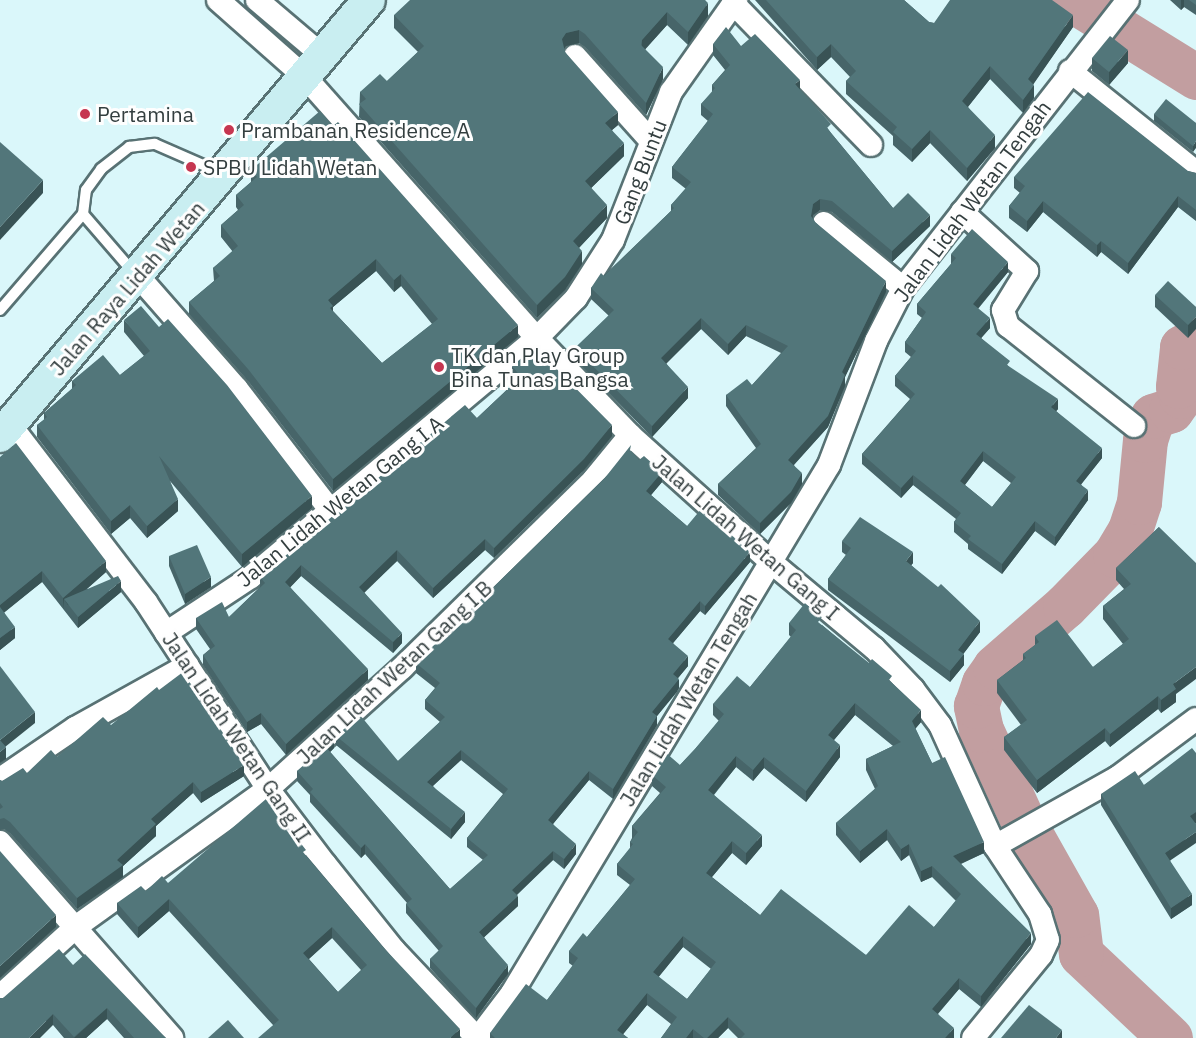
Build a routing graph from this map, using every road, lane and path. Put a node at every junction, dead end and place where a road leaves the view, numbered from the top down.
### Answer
1 (218, 0) edge
2 (257, 0) edge
3 (369, 0) edge
4 (1128, 0) edge
5 (734, 2) edge
6 (575, 56) dead end
7 (1076, 63) junction
8 (314, 67) junction
9 (651, 141) junction
10 (871, 145) dead end
11 (1196, 172) edge
12 (224, 174) junction
13 (962, 212) junction
14 (83, 214) junction
15 (824, 222) dead end
16 (138, 276) junction
17 (903, 288) junction
18 (0, 310) edge
19 (537, 338) junction
20 (4, 426) edge
21 (1134, 426) dead end
22 (630, 435) junction
23 (331, 511) junction
24 (771, 562) junction
25 (166, 633) junction
26 (188, 665) junction
27 (1196, 718) edge
28 (0, 779) edge
29 (268, 789) junction
30 (0, 842) edge
31 (1001, 843) junction
32 (77, 926) junction
33 (0, 996) edge
34 (172, 1038) edge
35 (477, 1038) edge
36 (973, 1038) edge

1 - 8 street
2 - 8 street
3 - 8 main road, Jalan Raya Lidah Wetan
4 - 7 street, Jalan Lidah Wetan Tengah
5 - 9 street, Gang Buntu
5 - 10 street
6 - 9 street
7 - 11 street
7 - 13 street, Jalan Lidah Wetan Tengah
8 - 12 main road, Jalan Raya Lidah Wetan
8 - 19 street, Jalan Lidah Wetan Gang I
9 - 19 street, Gang Buntu
12 - 14 lane
12 - 16 main road, Jalan Raya Lidah Wetan
13 - 17 street, Jalan Lidah Wetan Tengah
13 - 21 street
14 - 16 lane
14 - 18 lane
15 - 17 street
16 - 20 main road, Jalan Raya Lidah Wetan
16 - 23 street
17 - 24 street, Jalan Lidah Wetan Tengah
19 - 22 street, Jalan Lidah Wetan Gang I
19 - 23 street, Jalan Lidah Wetan Gang I A
20 - 25 street, Jalan Lidah Wetan Gang II
22 - 24 street, Jalan Lidah Wetan Gang I
22 - 29 street, Jalan Lidah Wetan Gang I B
23 - 25 street, Jalan Lidah Wetan Gang I A
24 - 31 street, Jalan Lidah Wetan Gang I
24 - 35 street, Jalan Lidah Wetan Tengah
25 - 26 street, Jalan Lidah Wetan Gang II
26 - 28 street
26 - 29 street, Jalan Lidah Wetan Gang II
27 - 31 street
29 - 32 street, Jalan Lidah Wetan Gang I B
29 - 35 street, Jalan Lidah Wetan Gang II
30 - 32 street
31 - 36 street, Jalan Lidah Wetan Gang I
32 - 33 street, Jalan Lidah Wetan Gang I B
32 - 34 street

